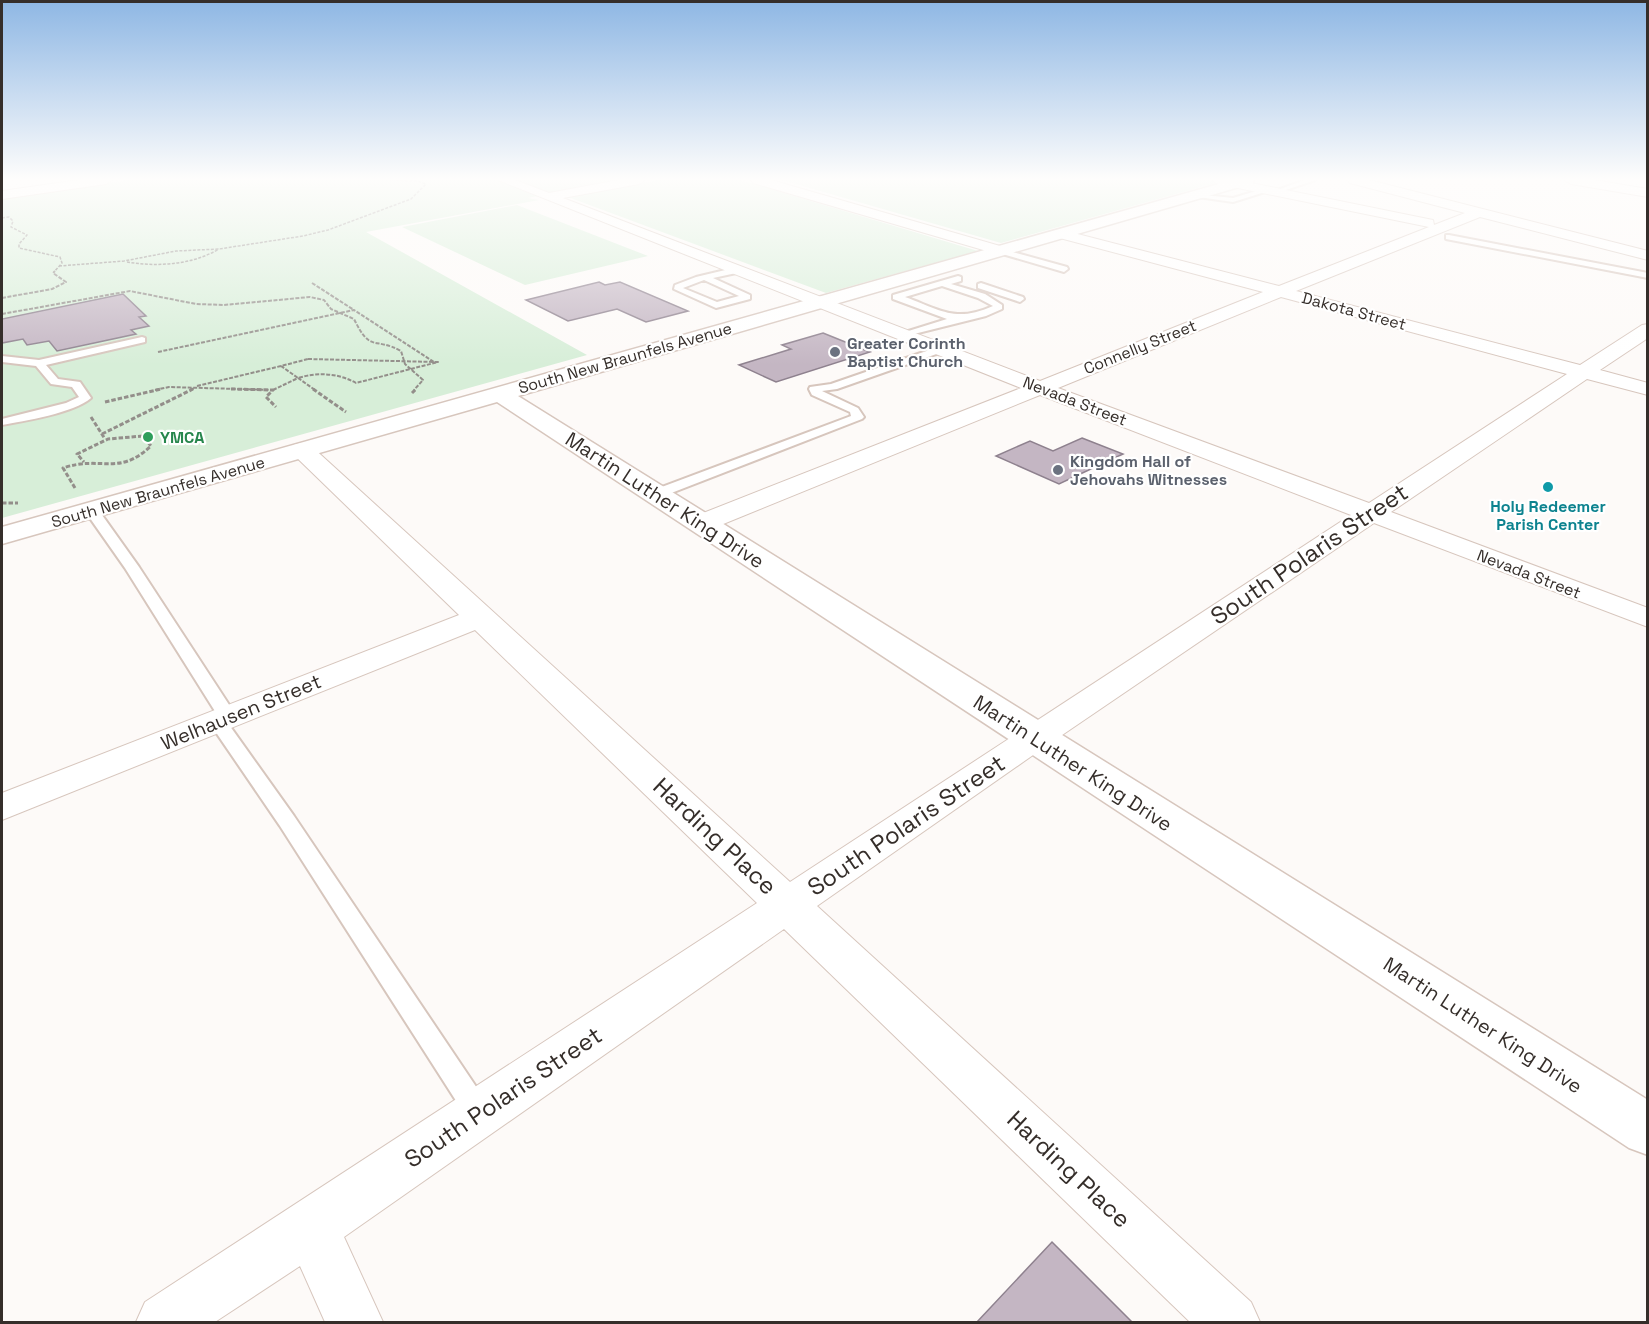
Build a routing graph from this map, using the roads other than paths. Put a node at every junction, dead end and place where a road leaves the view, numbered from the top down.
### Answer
1 (665, 242) edge
2 (970, 242) edge
3 (1034, 242) edge
4 (1091, 242) edge
5 (1404, 242) edge
6 (1474, 242) edge
7 (1593, 242) edge
8 (1002, 251) junction
9 (1647, 256) edge
10 (1064, 269) dead end
11 (738, 270) junction
12 (1645, 275) edge
13 (937, 277) junction
14 (706, 278) junction
15 (958, 279) junction
16 (1279, 291) junction
17 (1020, 299) dead end
18 (820, 302) junction
19 (956, 319) junction
20 (1647, 329) edge
21 (905, 335) junction
22 (142, 340) dead end
23 (935, 347) junction
24 (2, 359) edge
25 (39, 363) junction
26 (1583, 372) junction
27 (1040, 388) junction
28 (1647, 389) edge
29 (500, 394) junction
30 (2, 422) edge
31 (302, 450) junction
32 (656, 494) junction
33 (92, 511) junction
34 (1369, 513) junction
35 (702, 523) junction
36 (2, 536) edge
37 (481, 617) junction
38 (1647, 618) edge
39 (223, 719) junction
40 (1034, 738) junction
41 (2, 807) edge
42 (788, 905) junction
43 (479, 1114) junction
44 (1647, 1130) edge
45 (311, 1227) junction
46 (165, 1323) edge
47 (354, 1323) edge
48 (1232, 1323) edge

1 - 11 street, Nevada Street
2 - 8 street
3 - 8 main road, South New Braunfels Avenue
4 - 16 street, Dakota Street
5 - 16 street, Connelly Street
6 - 12 lane
7 - 9 street
8 - 10 lane
8 - 13 main road, South New Braunfels Avenue
11 - 14 lane
11 - 18 street, Nevada Street
13 - 15 lane
13 - 15 lane
13 - 18 main road, South New Braunfels Avenue
13 - 19 lane
13 - 19 lane
14 - 14 lane
15 - 17 lane
16 - 26 street, Dakota Street
16 - 27 street, Connelly Street
18 - 21 street, Nevada Street
18 - 29 main road, South New Braunfels Avenue
19 - 21 lane
20 - 26 street, South Polaris Street
21 - 23 street, Nevada Street
22 - 25 lane
23 - 27 street, Nevada Street
23 - 32 lane
24 - 25 lane
25 - 30 lane
26 - 28 street, Dakota Street
26 - 34 street, South Polaris Street
27 - 34 street, Nevada Street
27 - 35 street, Connelly Street
29 - 31 main road, South New Braunfels Avenue
29 - 32 main road, Martin Luther King Drive
31 - 33 main road, South New Braunfels Avenue
31 - 37 street, Harding Place
32 - 35 main road, Martin Luther King Drive
33 - 36 main road, South New Braunfels Avenue
33 - 39 lane
34 - 38 street, Nevada Street
34 - 40 street, South Polaris Street
35 - 40 main road, Martin Luther King Drive
37 - 39 street, Welhausen Street
37 - 42 street, Harding Place
39 - 41 street, Welhausen Street
39 - 43 lane
40 - 42 street, South Polaris Street
40 - 44 main road, Martin Luther King Drive
42 - 43 street, South Polaris Street
42 - 48 street, Harding Place
43 - 45 street, South Polaris Street
45 - 46 street, South Polaris Street
45 - 47 street

